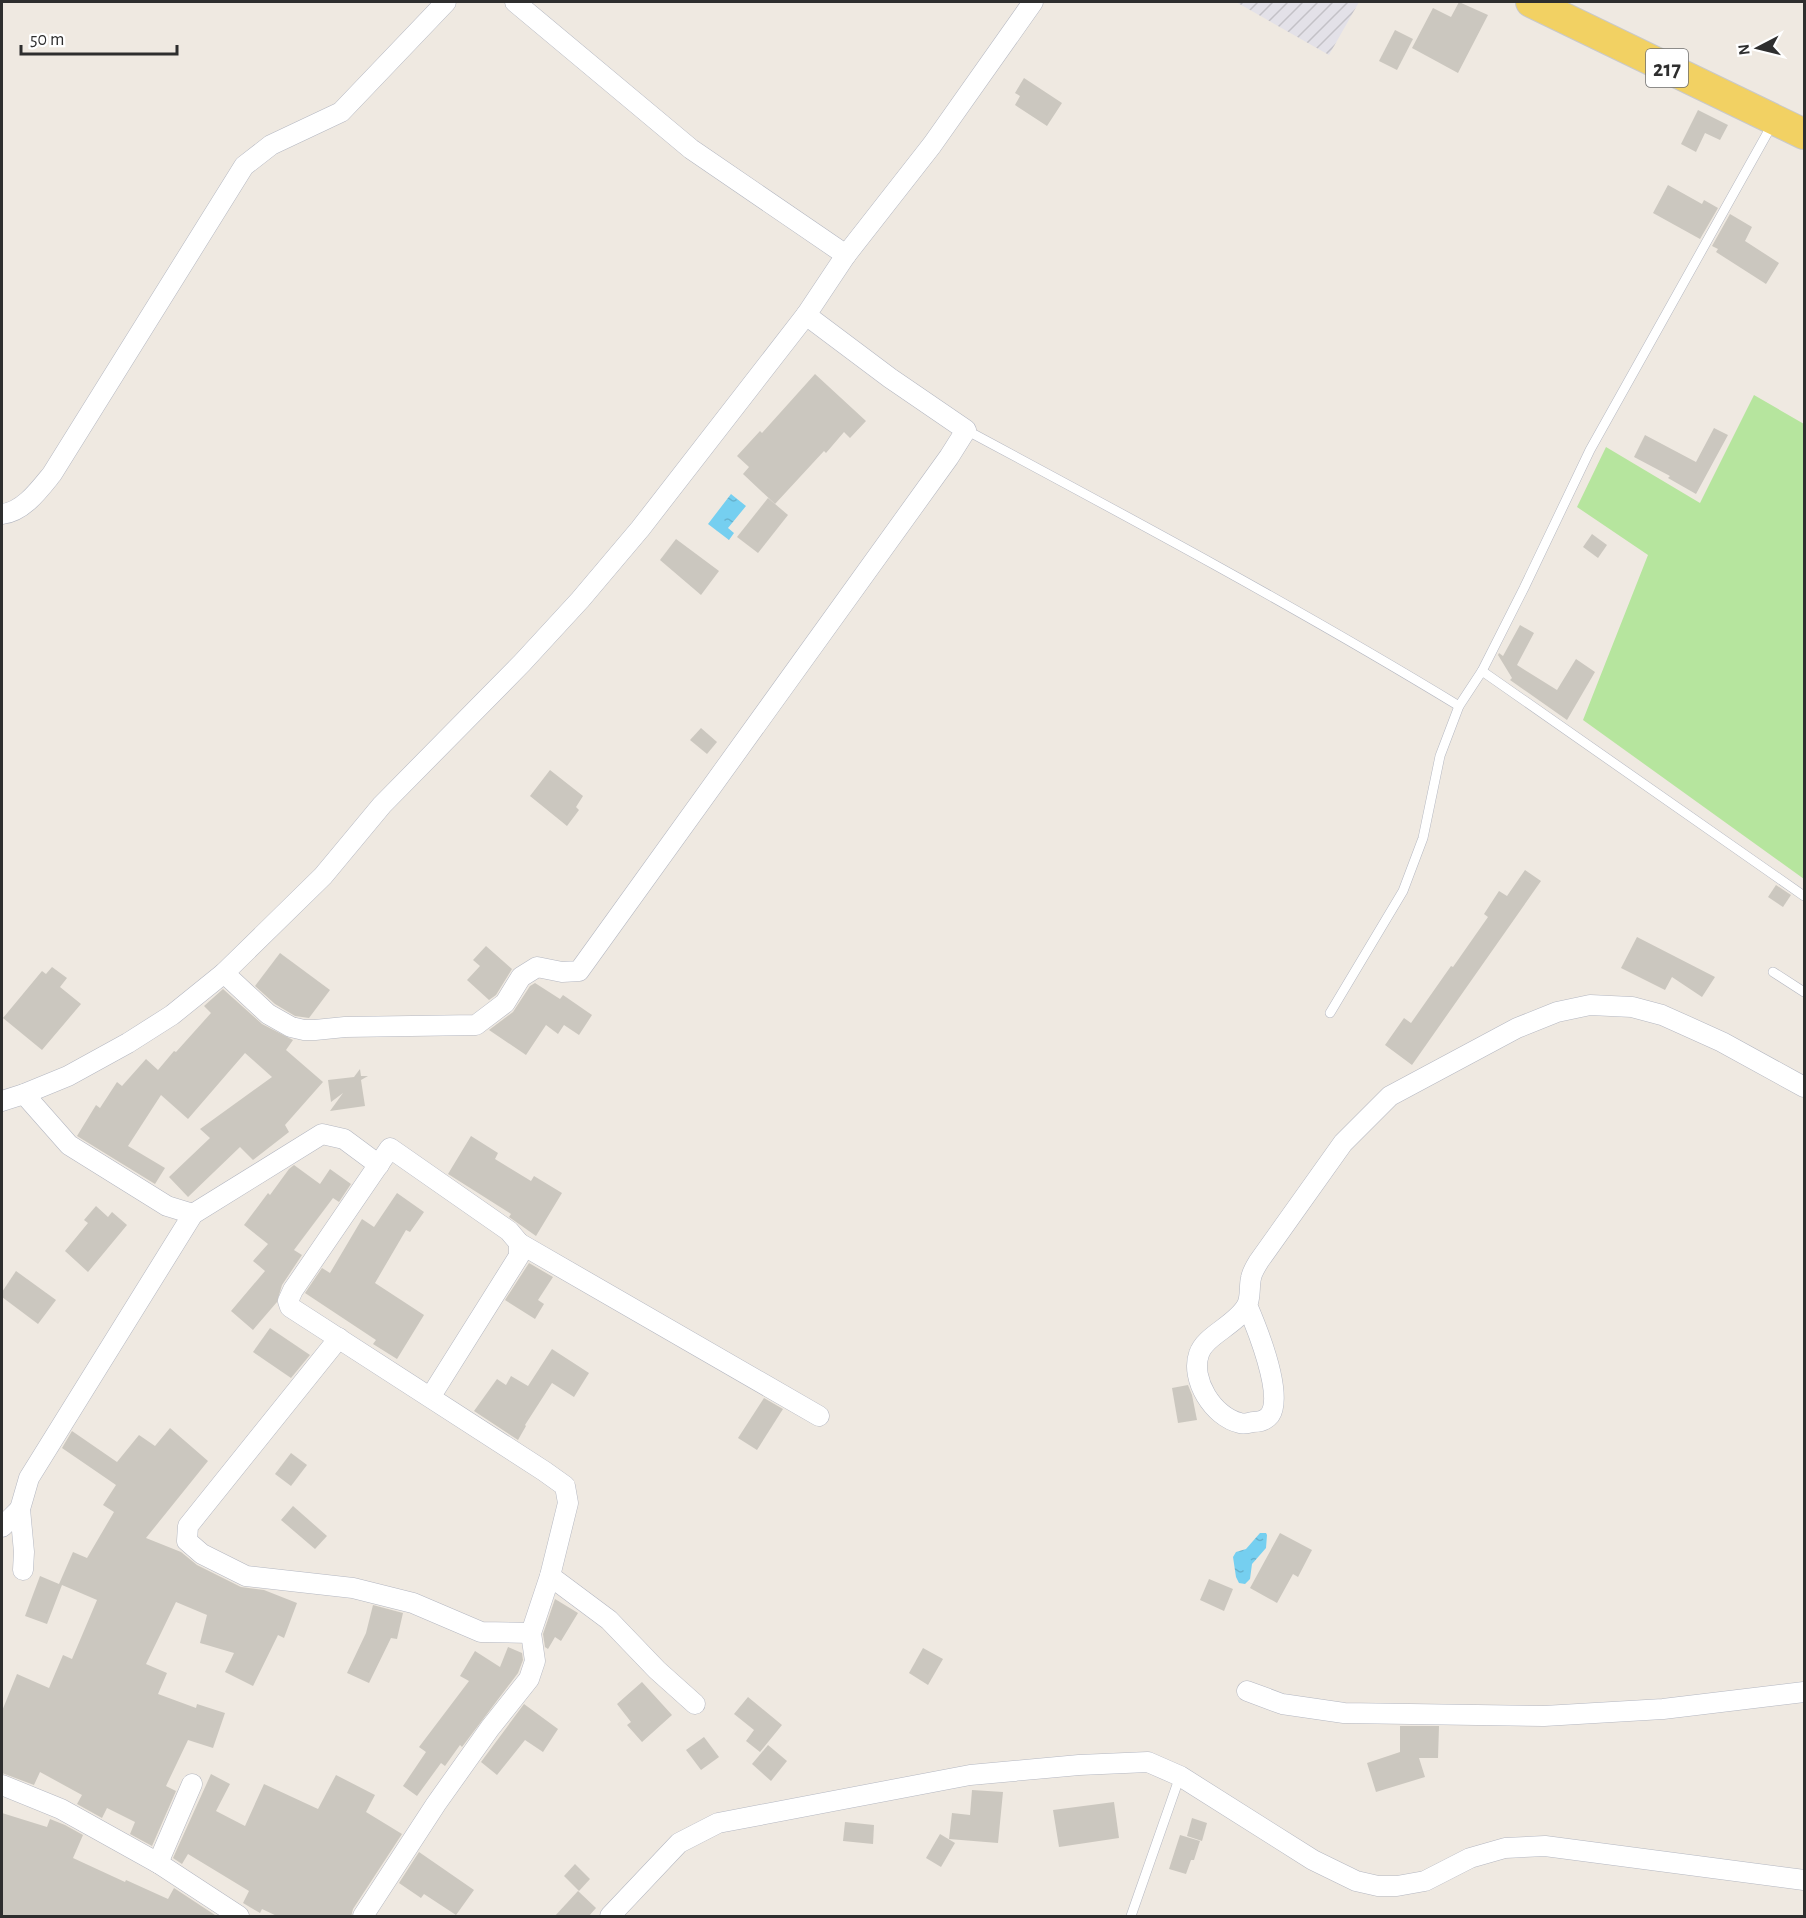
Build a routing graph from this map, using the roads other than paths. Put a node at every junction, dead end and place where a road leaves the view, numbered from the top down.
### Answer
1 (446, 2) edge
2 (514, 2) edge
3 (1033, 2) edge
4 (1531, 2) edge
5 (1774, 121) junction
6 (1804, 134) edge
7 (846, 255) junction
8 (806, 315) junction
9 (966, 430) junction
10 (2, 514) edge
11 (1482, 671) junction
12 (1459, 706) junction
13 (1804, 896) edge
14 (1773, 972) dead end
15 (224, 973) junction
16 (1804, 992) edge
17 (1330, 1013) dead end
18 (1804, 1087) edge
19 (24, 1094) junction
20 (2, 1101) edge
21 (379, 1165) junction
22 (193, 1214) junction
23 (519, 1243) junction
24 (1247, 1305) junction
25 (339, 1338) junction
26 (431, 1396) junction
27 (819, 1416) dead end
28 (20, 1509) junction
29 (2, 1527) edge
30 (23, 1570) dead end
31 (550, 1576) junction
32 (531, 1633) junction
33 (1247, 1691) dead end
34 (1804, 1692) edge
35 (695, 1704) dead end
36 (1180, 1776) junction
37 (192, 1784) dead end
38 (2, 1785) edge
39 (158, 1863) junction
40 (1804, 1880) edge
41 (239, 1917) edge
42 (363, 1917) edge
43 (610, 1917) edge
44 (1131, 1917) edge

1 - 10 street
2 - 7 street
3 - 7 street
4 - 5 main road, 217
5 - 6 main road, 217
5 - 11 lane
7 - 8 street
8 - 9 street
8 - 15 street
9 - 12 lane
9 - 15 street
11 - 12 lane
11 - 13 lane
12 - 17 lane
14 - 16 lane
15 - 19 street
18 - 24 street
19 - 20 street
19 - 22 street
21 - 22 street
21 - 23 street
21 - 25 street
22 - 28 street
23 - 26 street
23 - 27 street
24 - 24 street
25 - 26 street
25 - 32 street
26 - 31 street
28 - 29 street
28 - 30 street
31 - 32 street
31 - 35 street
32 - 42 street
33 - 34 street
36 - 40 street
36 - 43 street
36 - 44 lane
37 - 39 street
38 - 39 street
39 - 41 street

